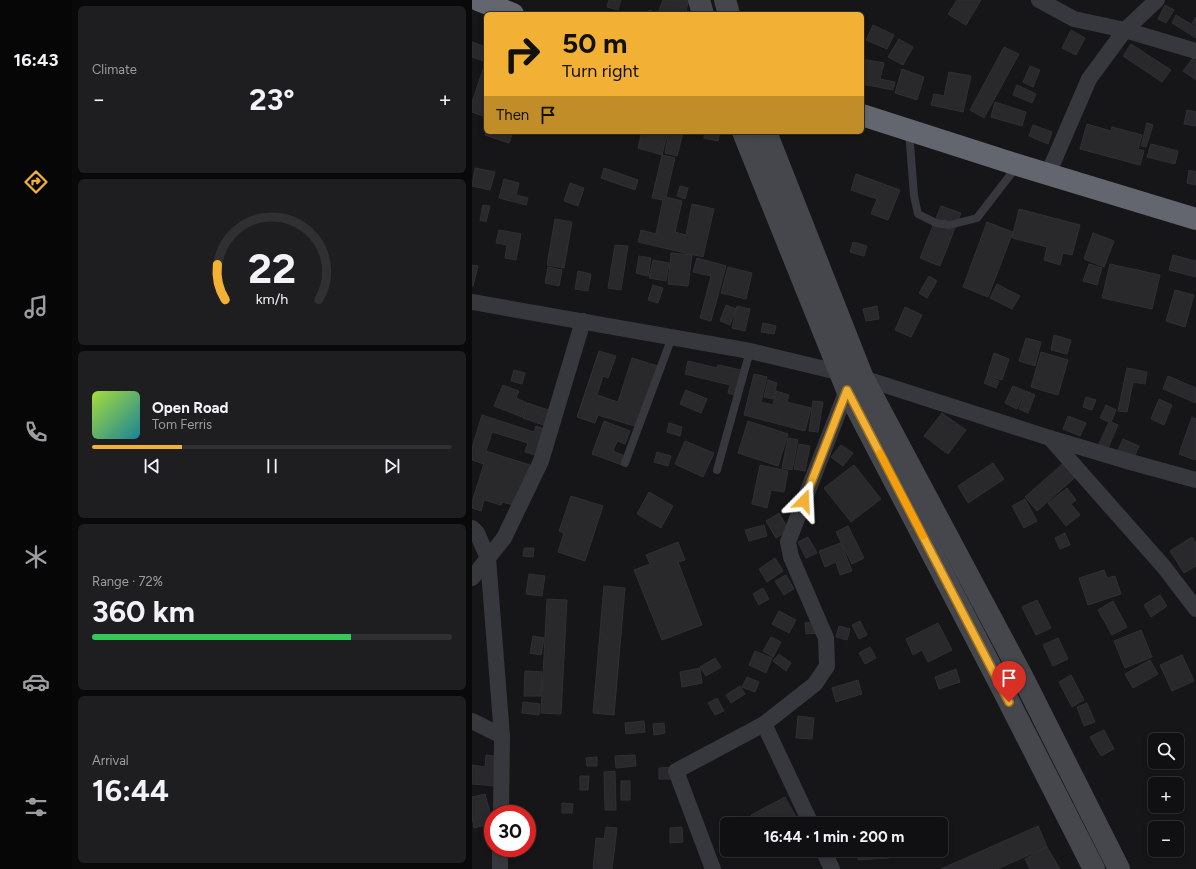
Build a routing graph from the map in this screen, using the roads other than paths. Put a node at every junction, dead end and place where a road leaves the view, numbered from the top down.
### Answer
1 (478, 0) edge
2 (700, 0) edge
3 (725, 0) edge
4 (1039, 0) edge
5 (1157, 0) edge
6 (472, 7) edge
7 (496, 12) edge
8 (508, 12) edge
9 (703, 12) edge
10 (728, 12) edge
11 (1126, 30) junction
12 (1196, 51) edge
13 (864, 116) edge
14 (909, 130) junction
15 (743, 134) edge
16 (767, 134) edge
17 (1018, 165) junction
18 (1048, 174) junction
19 (1196, 219) edge
20 (472, 302) edge
21 (583, 321) junction
22 (672, 337) junction
23 (750, 351) junction
24 (850, 381) junction
25 (1050, 438) junction
26 (625, 464) dead end
27 (717, 470) dead end
28 (1196, 480) edge
29 (472, 528) edge
30 (488, 558) junction
31 (472, 578) edge
32 (1196, 609) edge
33 (472, 721) edge
34 (764, 724) junction
35 (502, 736) junction
36 (501, 805) edge
37 (808, 817) edge
38 (500, 857) edge
39 (826, 857) edge
40 (500, 869) edge
41 (713, 869) edge
42 (832, 869) edge
43 (1094, 869) edge
44 (1119, 869) edge

1 - 8 highway
2 - 9 main road
3 - 10 main road
4 - 11 street
5 - 11 street
6 - 7 highway
11 - 12 street
11 - 18 street
13 - 14 highway
14 - 17 highway
14 - 17 lane
15 - 24 main road
16 - 24 main road
17 - 18 highway
18 - 19 highway
20 - 21 street
21 - 22 street
21 - 30 street
22 - 23 street
22 - 26 lane
23 - 24 street
23 - 27 lane
24 - 25 street
24 - 34 street
24 - 43 main road
24 - 44 main road
25 - 28 street
25 - 32 street
29 - 30 street
30 - 31 street
30 - 35 street
33 - 35 street
34 - 37 street
34 - 41 street
35 - 36 street
38 - 40 street
39 - 42 street

